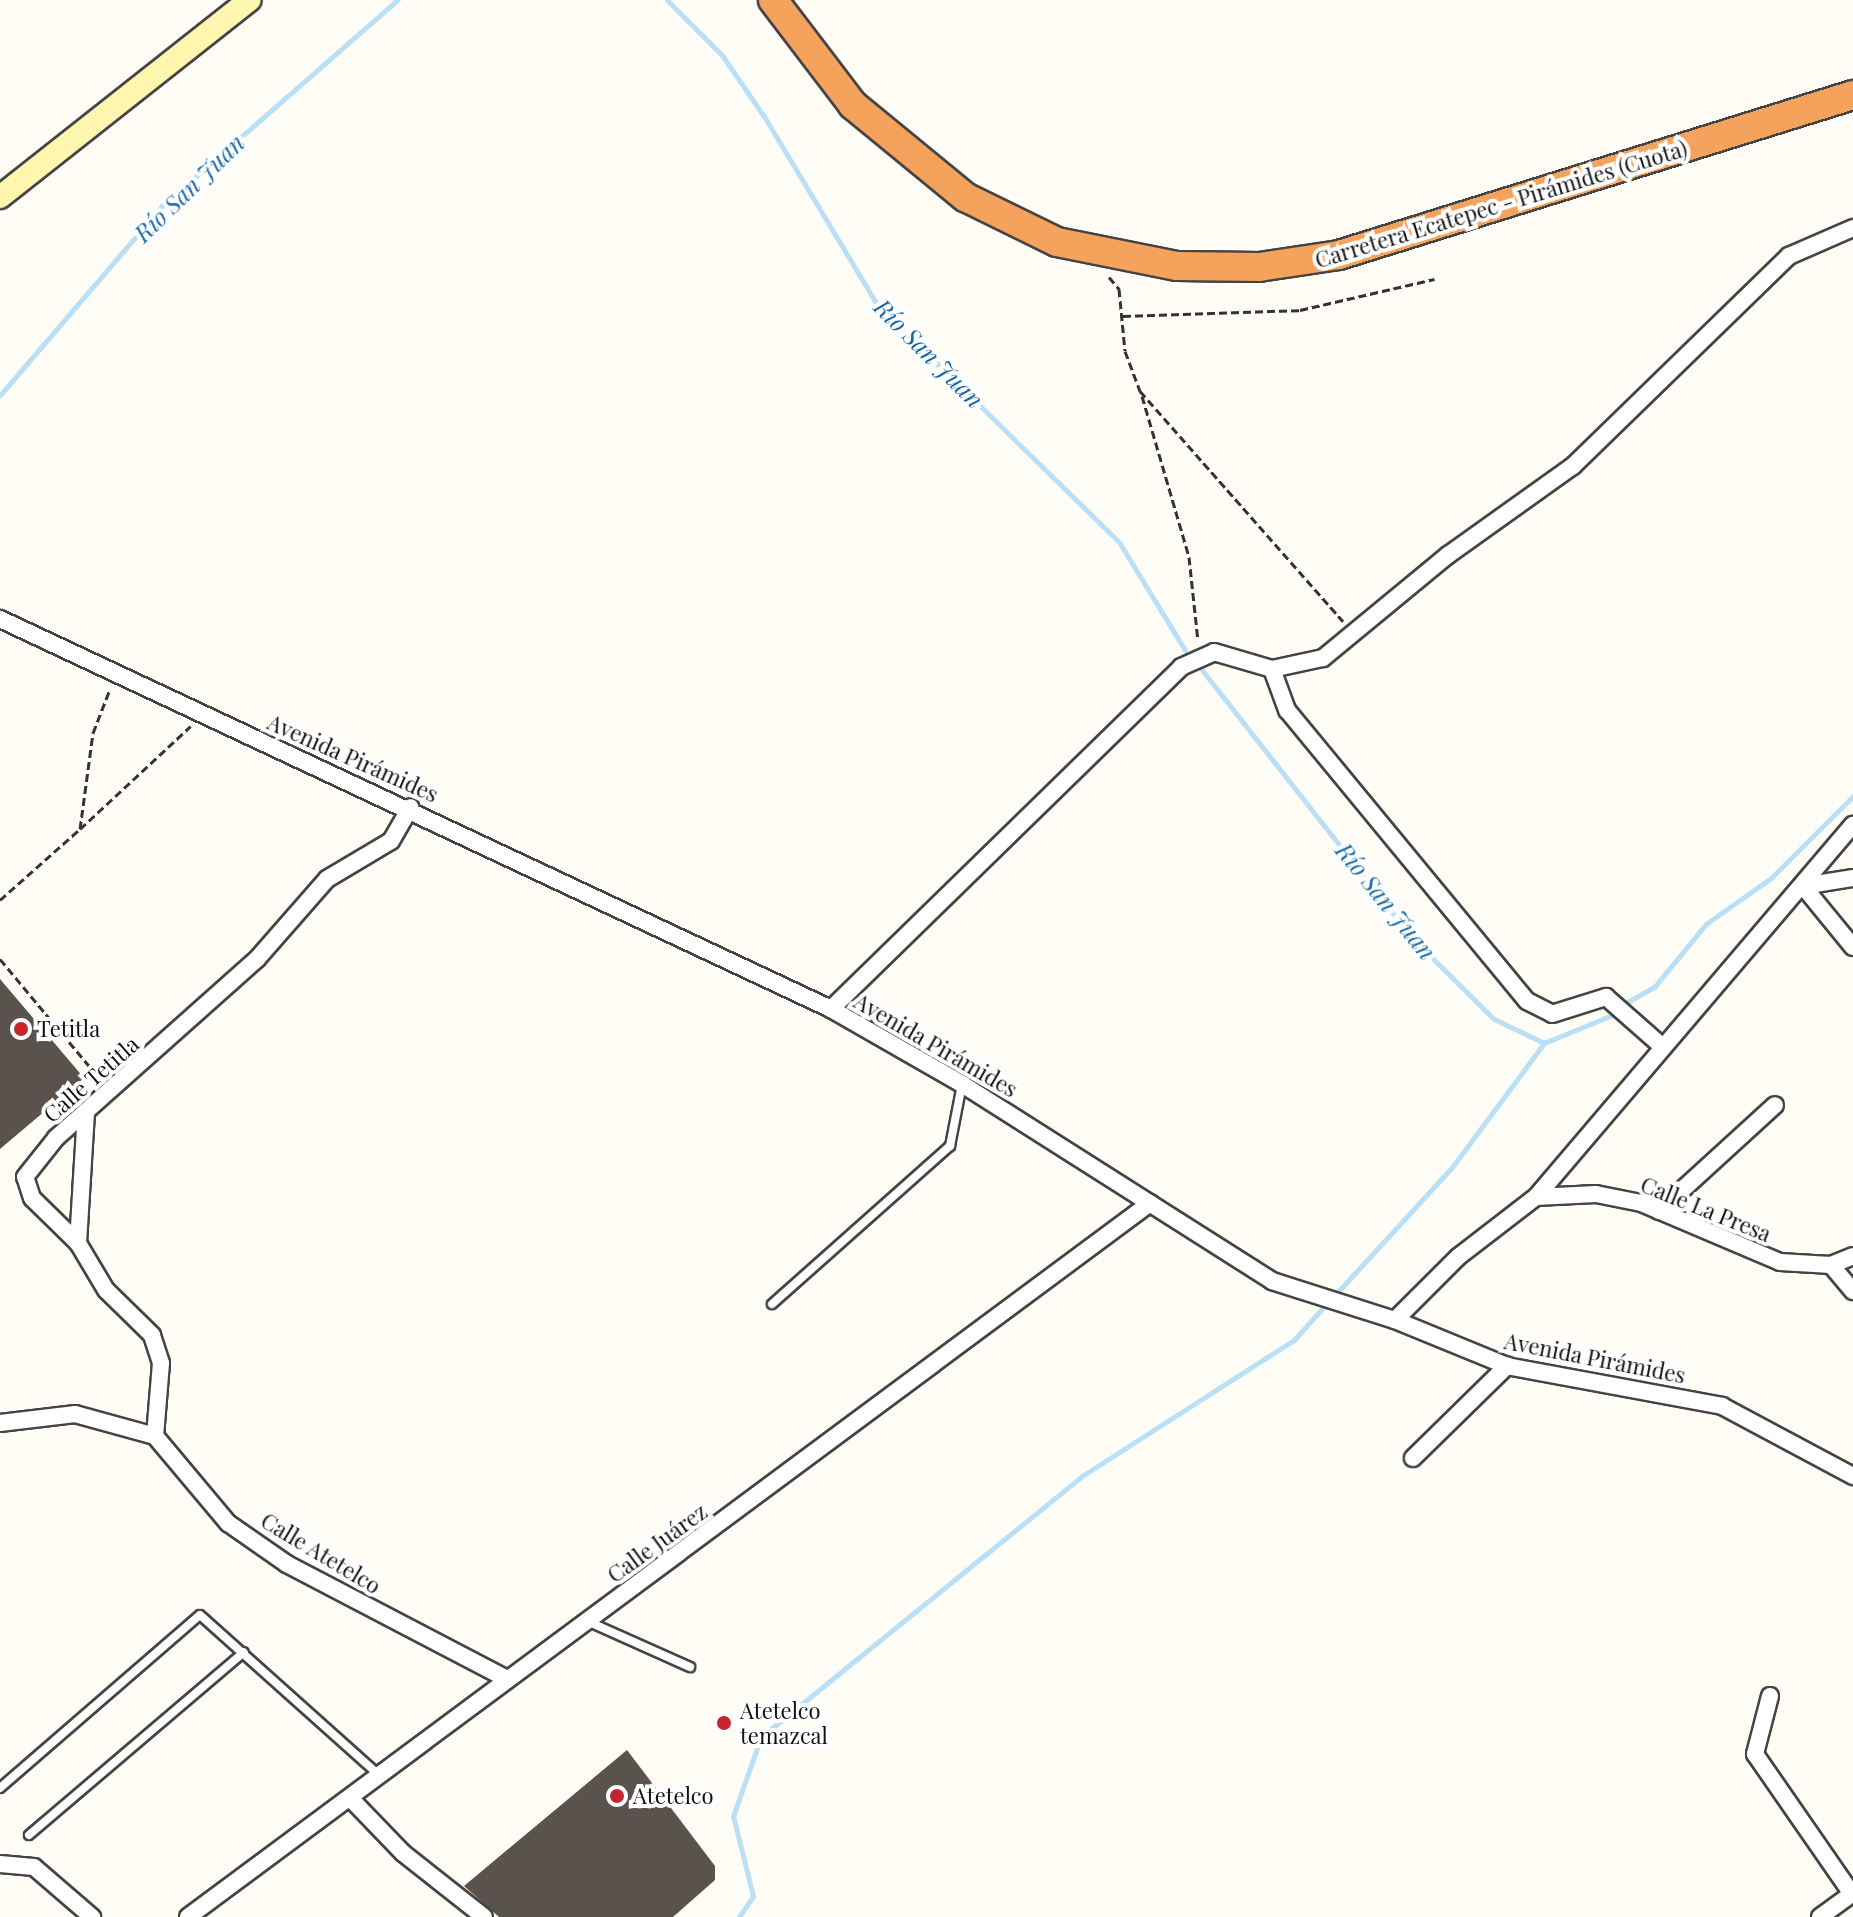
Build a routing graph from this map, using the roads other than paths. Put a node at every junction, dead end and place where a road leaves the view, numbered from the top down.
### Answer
1 (249, 0) edge
2 (773, 0) edge
3 (1849, 97) edge
4 (0, 197) edge
5 (1853, 228) edge
6 (0, 619) edge
7 (1272, 669) junction
8 (411, 807) junction
9 (1853, 825) edge
10 (1853, 878) edge
11 (1803, 886) junction
12 (1853, 947) edge
13 (831, 1009) junction
14 (1663, 1047) junction
15 (962, 1084) junction
16 (1775, 1105) dead end
17 (86, 1112) junction
18 (1536, 1197) junction
19 (1150, 1203) junction
20 (1659, 1211) junction
21 (78, 1243) junction
22 (1853, 1256) edge
23 (1831, 1265) junction
24 (1853, 1291) edge
25 (772, 1304) dead end
26 (1395, 1320) junction
27 (1507, 1366) junction
28 (0, 1423) edge
29 (155, 1436) junction
30 (1413, 1458) dead end
31 (1853, 1476) edge
32 (587, 1621) junction
33 (244, 1652) junction
34 (690, 1667) dead end
35 (505, 1678) junction
36 (1770, 1696) dead end
37 (381, 1776) junction
38 (0, 1788) edge
39 (351, 1799) junction
40 (29, 1835) dead end
41 (0, 1864) edge
42 (1852, 1893) edge
43 (92, 1917) edge
44 (188, 1917) edge
45 (484, 1917) edge
46 (1820, 1917) edge

1 - 4 main road
2 - 3 highway, Carretera Ecatepec - Pirámides (Cuota)
5 - 7 street
6 - 8 street, Avenida Pirámides
7 - 13 street
7 - 14 street
8 - 13 street, Avenida Pirámides
8 - 17 street, Calle Tetitla
9 - 11 street
10 - 11 street
11 - 12 street
11 - 14 street
13 - 15 street, Avenida Pirámides
14 - 18 street
15 - 19 street, Avenida Pirámides
15 - 25 lane
16 - 20 street
17 - 21 street
17 - 21 street, Calle Tetitla
18 - 20 street, Calle La Presa
18 - 26 street
19 - 26 street, Avenida Pirámides
19 - 32 street, Calle Juárez
20 - 23 street, Calle La Presa
21 - 29 street, Calle Tetitla
22 - 23 street, Calle La Presa
23 - 24 street
26 - 27 street, Avenida Pirámides
27 - 30 street
27 - 31 street, Avenida Pirámides
28 - 29 street
29 - 35 street, Calle Atetelco
32 - 34 lane
32 - 35 street, Calle Juárez
33 - 37 lane
33 - 38 lane
33 - 40 lane
35 - 37 street, Calle Juárez
36 - 42 street
37 - 39 street, Calle Juárez
39 - 44 street, Calle Juárez
39 - 45 street
41 - 43 street
42 - 46 street

